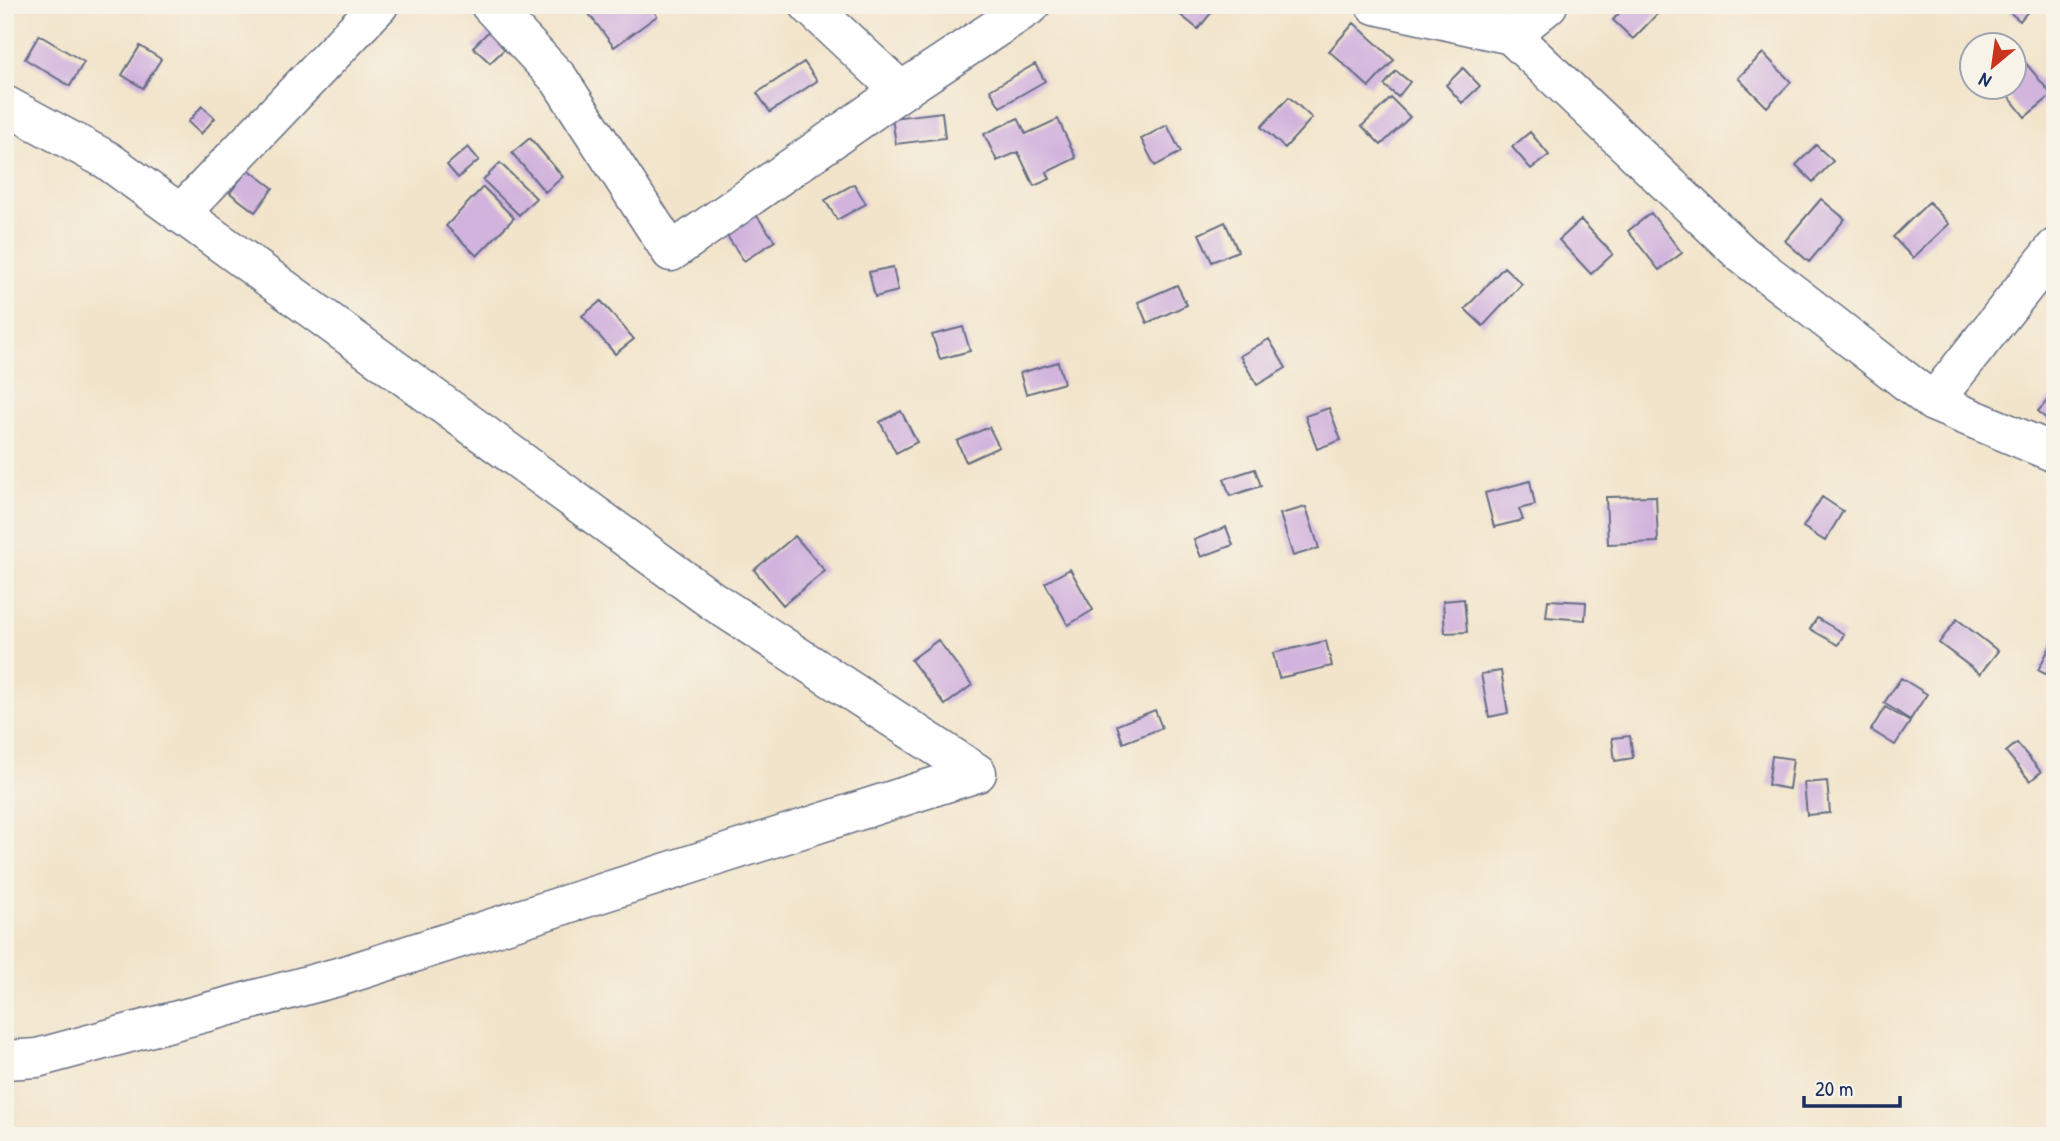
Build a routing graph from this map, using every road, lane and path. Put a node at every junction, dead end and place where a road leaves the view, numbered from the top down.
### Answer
1 (379, 5) edge
2 (491, 5) edge
3 (809, 5) edge
4 (1031, 5) edge
5 (1375, 5) edge
6 (1548, 5) edge
7 (1511, 35) junction
8 (901, 90) junction
9 (5, 105) edge
10 (180, 214) junction
11 (2055, 248) edge
12 (1933, 402) junction
13 (2055, 453) edge
14 (5, 1060) edge

1 - 10 street
2 - 8 street
3 - 8 street
4 - 8 street
5 - 7 street
6 - 7 street
7 - 12 street
9 - 10 street
10 - 14 street
11 - 12 street
12 - 13 street

